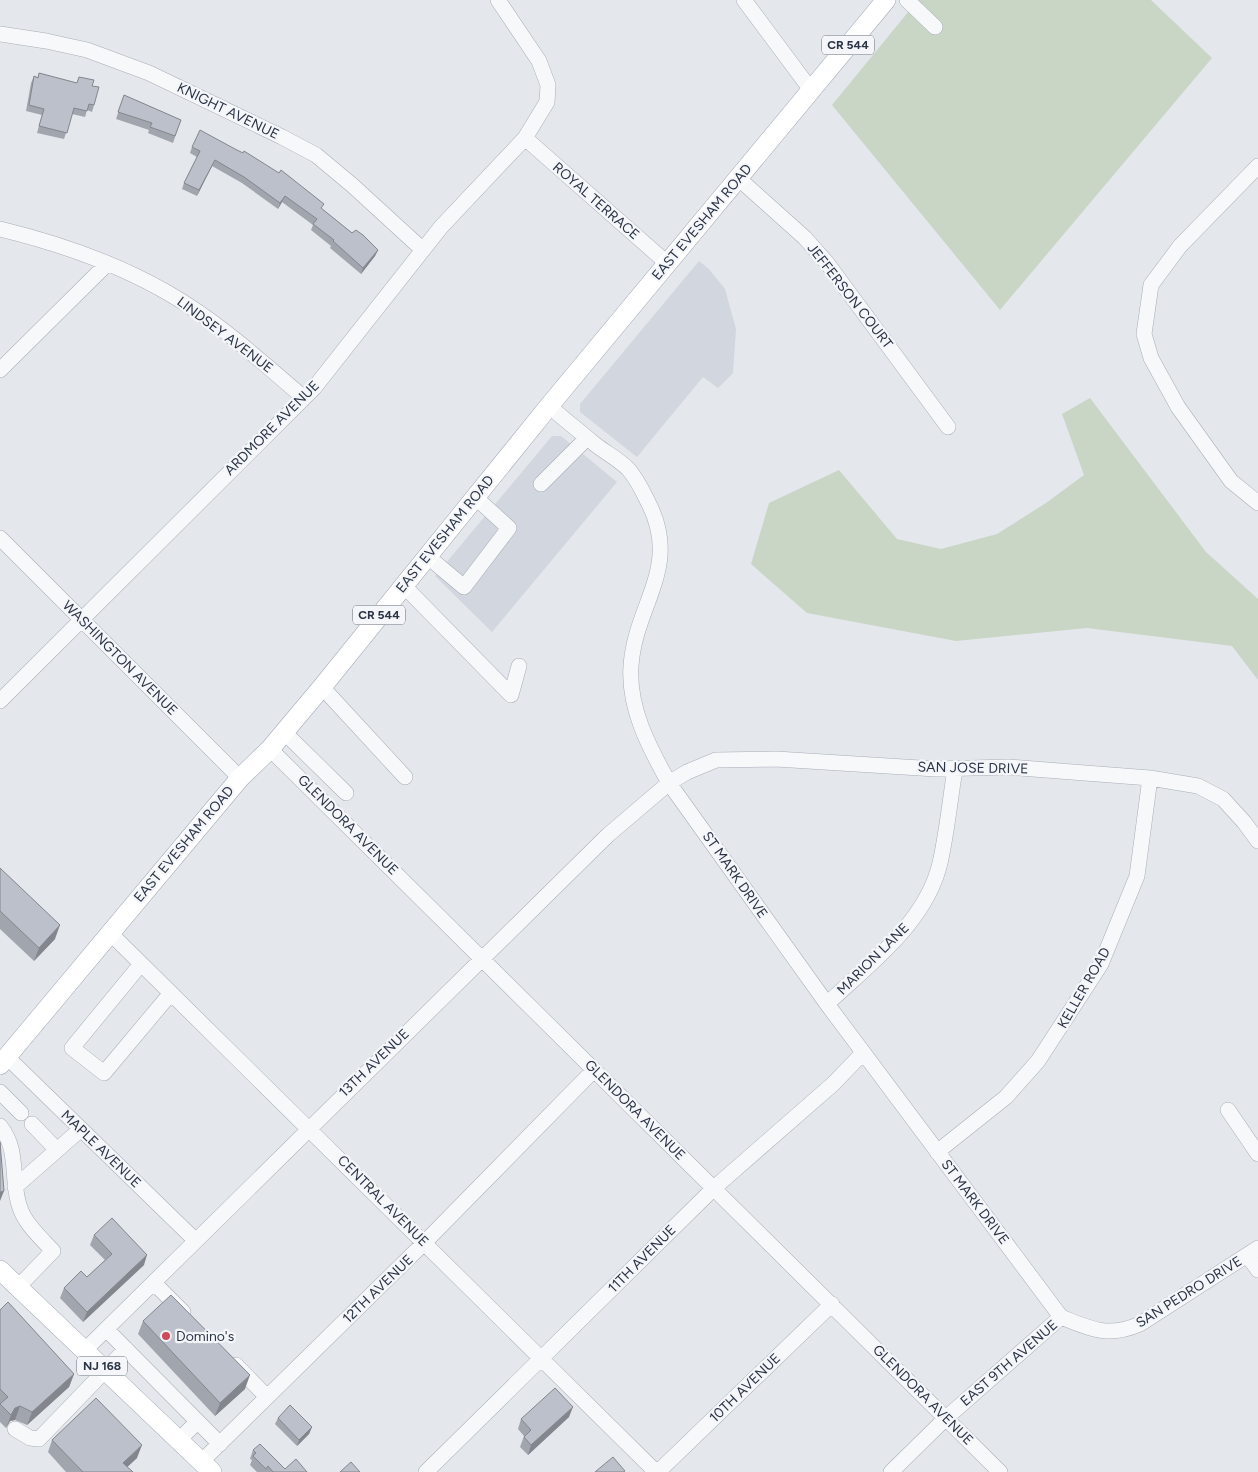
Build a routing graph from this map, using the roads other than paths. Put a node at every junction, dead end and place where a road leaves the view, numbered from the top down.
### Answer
1 (498, 0) edge
2 (744, 0) edge
3 (886, 0) edge
4 (907, 0) edge
5 (936, 27) dead end
6 (0, 34) edge
7 (811, 90) junction
8 (525, 138) junction
9 (1258, 166) edge
10 (738, 178) junction
11 (0, 229) edge
12 (423, 250) junction
13 (107, 264) junction
14 (668, 264) junction
15 (0, 370) edge
16 (304, 398) junction
17 (549, 406) junction
18 (948, 427) dead end
19 (587, 438) junction
20 (541, 484) dead end
21 (475, 497) junction
22 (1258, 502) edge
23 (0, 538) edge
24 (427, 556) junction
25 (403, 585) junction
26 (81, 618) junction
27 (519, 666) dead end
28 (322, 687) junction
29 (0, 701) edge
30 (284, 732) junction
31 (270, 749) junction
32 (955, 769) junction
33 (405, 777) dead end
34 (240, 778) junction
35 (1150, 778) junction
36 (669, 783) junction
37 (346, 793) dead end
38 (1258, 840) edge
39 (109, 932) junction
40 (481, 958) junction
41 (141, 964) junction
42 (171, 993) junction
43 (827, 1004) junction
44 (863, 1053) junction
45 (3, 1061) edge
46 (594, 1070) junction
47 (0, 1092) edge
48 (1228, 1110) dead end
49 (21, 1113) dead end
50 (32, 1124) dead end
51 (0, 1126) edge
52 (309, 1128) junction
53 (81, 1129) junction
54 (57, 1150) junction
55 (937, 1152) junction
56 (1258, 1154) edge
57 (16, 1187) junction
58 (714, 1188) junction
59 (195, 1240) junction
60 (425, 1242) junction
61 (1253, 1252) edge
62 (1258, 1270) edge
63 (1, 1272) edge
64 (154, 1283) junction
65 (18, 1287) junction
66 (832, 1304) junction
67 (1061, 1317) junction
68 (194, 1323) edge
69 (106, 1329) junction
70 (126, 1349) junction
71 (85, 1350) junction
72 (227, 1357) edge
73 (542, 1358) junction
74 (106, 1370) junction
75 (268, 1397) junction
76 (946, 1418) junction
77 (197, 1422) junction
78 (15, 1429) dead end
79 (179, 1440) junction
80 (220, 1444) junction
81 (206, 1467) edge
82 (426, 1472) edge
83 (657, 1472) edge
84 (891, 1472) edge
85 (1000, 1472) edge

1 - 8 street, ARDMORE AVENUE
2 - 7 street
3 - 7 main road, EAST EVESHAM ROAD / CR 544
4 - 5 street
6 - 12 street, KNIGHT AVENUE
7 - 10 main road, EAST EVESHAM ROAD / CR 544
8 - 12 street, ARDMORE AVENUE
8 - 14 street, ROYAL TERRACE
9 - 22 street
10 - 14 main road, EAST EVESHAM ROAD / CR 544
10 - 18 street, JEFFERSON COURT
11 - 13 street, LINDSEY AVENUE
12 - 16 street, ARDMORE AVENUE
13 - 15 street
13 - 16 street, LINDSEY AVENUE
14 - 17 main road, EAST EVESHAM ROAD / CR 544
16 - 26 street, ARDMORE AVENUE
17 - 19 street, ST MARK DRIVE
17 - 21 main road, EAST EVESHAM ROAD / CR 544
19 - 20 street
19 - 36 street, ST MARK DRIVE
21 - 24 main road, EAST EVESHAM ROAD / CR 544
21 - 24 street
23 - 26 street, WASHINGTON AVENUE
24 - 25 main road, EAST EVESHAM ROAD / CR 544
25 - 27 street
25 - 28 main road, EAST EVESHAM ROAD / CR 544
26 - 29 street, ARDMORE AVENUE
26 - 34 street, WASHINGTON AVENUE
28 - 30 main road, EAST EVESHAM ROAD / CR 544
28 - 33 street
30 - 31 main road, EAST EVESHAM ROAD / CR 544
30 - 37 street
31 - 34 main road, EAST EVESHAM ROAD / CR 544
31 - 40 street, GLENDORA AVENUE
32 - 35 street, SAN JOSE DRIVE
32 - 36 street, SAN JOSE DRIVE
32 - 43 street, MARION LANE
34 - 39 main road, EAST EVESHAM ROAD / CR 544
35 - 38 street, SAN JOSE DRIVE
35 - 55 street, KELLER ROAD
36 - 40 street, 13TH AVENUE
36 - 43 street, ST MARK DRIVE
39 - 41 street, CENTRAL AVENUE
39 - 45 main road, EAST EVESHAM ROAD / CR 544
40 - 46 street, GLENDORA AVENUE
40 - 52 street, 13TH AVENUE
41 - 42 street, CENTRAL AVENUE
41 - 42 street
42 - 52 street, CENTRAL AVENUE
43 - 44 street, ST MARK DRIVE
44 - 55 street, ST MARK DRIVE
44 - 58 street, 11TH AVENUE
45 - 53 street, MAPLE AVENUE
46 - 58 street, GLENDORA AVENUE
46 - 60 street, 12TH AVENUE
47 - 49 street
48 - 56 street
50 - 54 street
51 - 57 street
52 - 59 street, 13TH AVENUE
52 - 60 street, CENTRAL AVENUE
53 - 54 street
53 - 59 street, MAPLE AVENUE
54 - 57 street
55 - 67 street, ST MARK DRIVE
57 - 65 street
58 - 66 street, GLENDORA AVENUE
58 - 73 street, 11TH AVENUE
59 - 64 street, 13TH AVENUE
60 - 73 street, CENTRAL AVENUE
60 - 75 street, 12TH AVENUE
61 - 62 street
61 - 67 street, SAN PEDRO DRIVE
63 - 65 main road, NJ 168
64 - 68 street
64 - 69 street, 13TH AVENUE
65 - 71 main road, NJ 168
66 - 76 street, GLENDORA AVENUE
66 - 83 street, 10TH AVENUE
67 - 76 street, EAST 9TH AVENUE
69 - 70 street
69 - 71 street, 13TH AVENUE
70 - 74 street
70 - 77 street
71 - 74 main road, NJ 168
72 - 75 street
73 - 82 street, 11TH AVENUE
73 - 83 street, CENTRAL AVENUE
74 - 78 street
74 - 79 main road, NJ 168
75 - 80 street, 12TH AVENUE
76 - 84 street, EAST 9TH AVENUE
76 - 85 street, GLENDORA AVENUE
77 - 79 street
77 - 80 street
79 - 81 main road, NJ 168
80 - 81 street, 12TH AVENUE

